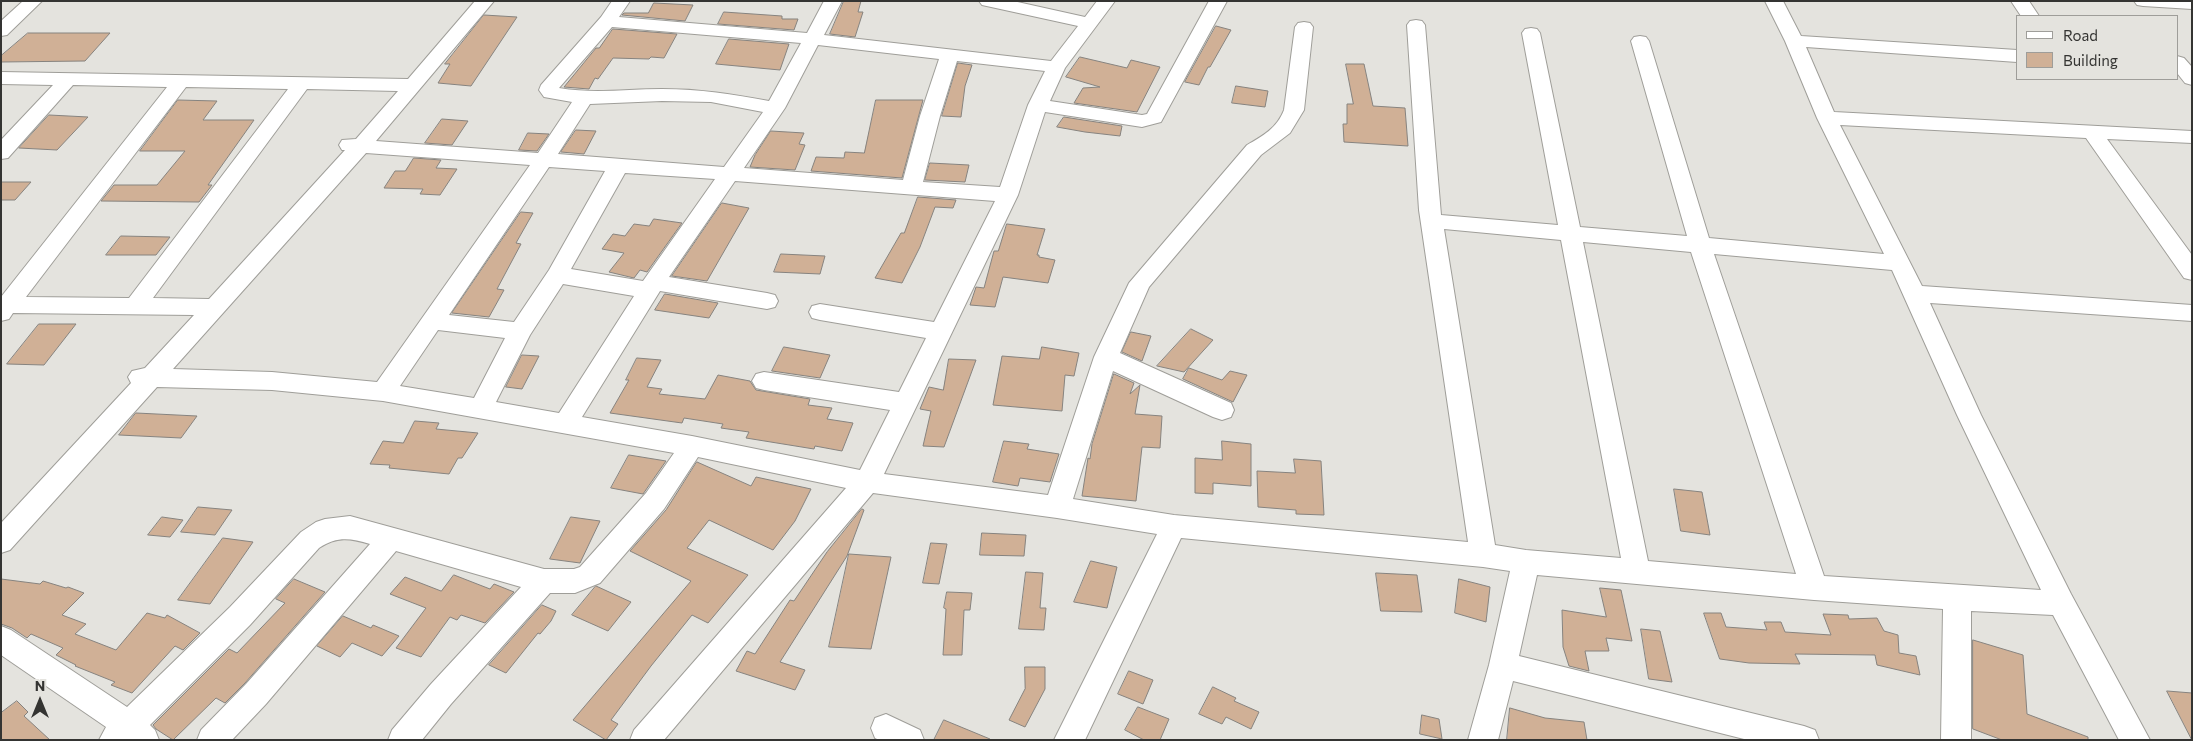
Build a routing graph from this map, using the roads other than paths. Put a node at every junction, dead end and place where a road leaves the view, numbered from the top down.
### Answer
1 (23, 1) edge
2 (33, 1) edge
3 (473, 1) edge
4 (485, 1) edge
5 (621, 1) edge
6 (833, 1) edge
7 (1106, 1) edge
8 (1218, 1) edge
9 (1774, 1) edge
10 (2020, 1) edge
11 (2132, 1) edge
12 (2143, 1) edge
13 (995, 2) edge
14 (2192, 4) edge
15 (1025, 5) edge
16 (2029, 15) edge
17 (2142, 15) edge
18 (1, 21) edge
19 (607, 21) junction
20 (1089, 23) junction
21 (1416, 25) dead end
22 (1304, 27) dead end
23 (1, 31) edge
24 (1531, 33) dead end
25 (813, 39) junction
26 (1640, 41) dead end
27 (1794, 41) junction
28 (950, 55) junction
29 (2016, 56) edge
30 (2178, 63) edge
31 (1056, 67) junction
32 (1, 78) edge
33 (2192, 79) edge
34 (60, 82) junction
35 (1, 84) edge
36 (176, 84) junction
37 (307, 86) junction
38 (403, 88) junction
39 (584, 98) junction
40 (1038, 104) junction
41 (775, 108) junction
42 (1827, 118) junction
43 (2092, 132) junction
44 (2192, 137) edge
45 (1, 141) edge
46 (355, 146) junction
47 (1, 153) edge
48 (543, 160) junction
49 (618, 167) junction
50 (731, 174) junction
51 (911, 186) junction
52 (1008, 195) junction
53 (1432, 221) junction
54 (1571, 233) junction
55 (1700, 245) junction
56 (1899, 263) junction
57 (2192, 272) edge
58 (557, 275) junction
59 (651, 286) junction
60 (1915, 294) junction
61 (767, 301) dead end
62 (145, 305) junction
63 (3, 307) edge
64 (820, 312) dead end
65 (2192, 313) edge
66 (202, 314) junction
67 (431, 321) junction
68 (520, 331) junction
69 (940, 332) junction
70 (1106, 357) junction
71 (145, 377) junction
72 (764, 381) dead end
73 (383, 392) junction
74 (906, 404) junction
75 (481, 408) junction
76 (1222, 410) dead end
77 (565, 424) junction
78 (692, 446) junction
79 (867, 482) junction
80 (1057, 507) junction
81 (1174, 526) junction
82 (1, 531) edge
83 (391, 538) junction
84 (1, 542) edge
85 (1483, 555) junction
86 (1526, 562) junction
87 (1637, 572) junction
88 (544, 581) junction
89 (1814, 588) junction
90 (1957, 599) junction
91 (2061, 603) junction
92 (1, 639) edge
93 (1504, 665) junction
94 (129, 735) edge
95 (212, 740) edge
96 (403, 740) edge
97 (645, 740) edge
98 (1069, 740) edge
99 (1483, 740) edge
100 (1804, 740) edge
101 (1956, 740) edge
102 (2135, 740) edge

1 - 18 street
2 - 23 street
3 - 38 street
4 - 38 street
5 - 19 street
6 - 25 street
7 - 20 street
8 - 40 street
9 - 27 street
10 - 16 street
11 - 17 street
12 - 14 street
13 - 15 street
15 - 20 street
19 - 25 street
19 - 39 street
20 - 31 street
21 - 53 street
22 - 70 street
24 - 54 street
25 - 28 street
25 - 41 street
26 - 55 street
27 - 29 street
27 - 42 street
28 - 31 street
28 - 51 street
30 - 33 street
31 - 40 street
32 - 34 street
34 - 35 street
34 - 36 street
34 - 45 street
34 - 47 street
36 - 37 street
36 - 63 street
37 - 38 street
37 - 62 street
38 - 46 street
39 - 41 street
39 - 48 street
40 - 52 street
41 - 50 street
42 - 43 street
42 - 56 street
43 - 44 street
43 - 57 street
46 - 48 street
46 - 66 street
48 - 49 street
48 - 67 street
49 - 50 street
49 - 58 street
50 - 51 street
50 - 59 street
51 - 52 street
52 - 69 street
53 - 54 street
53 - 85 street
54 - 55 street
54 - 87 street
55 - 56 street
55 - 89 street
56 - 60 street
58 - 59 street
58 - 68 street
59 - 61 street
59 - 77 street
60 - 65 street
60 - 91 street
62 - 63 street
62 - 66 street
63 - 66 street
64 - 69 street
66 - 71 street
67 - 68 street
67 - 73 street
68 - 75 street
69 - 74 street
70 - 76 street
70 - 80 street
71 - 73 street
71 - 82 street
71 - 84 street
72 - 74 street
73 - 75 street
74 - 79 street
75 - 77 street
77 - 78 street
78 - 79 street
78 - 88 street
79 - 80 street
79 - 97 street
80 - 81 street
81 - 85 street
81 - 98 street
83 - 88 street
83 - 94 street
83 - 95 street
85 - 86 street
86 - 87 street
86 - 93 street
87 - 89 street
88 - 96 street
89 - 90 street
90 - 91 street
90 - 101 street
91 - 102 street
92 - 94 street
93 - 99 street
93 - 100 street

